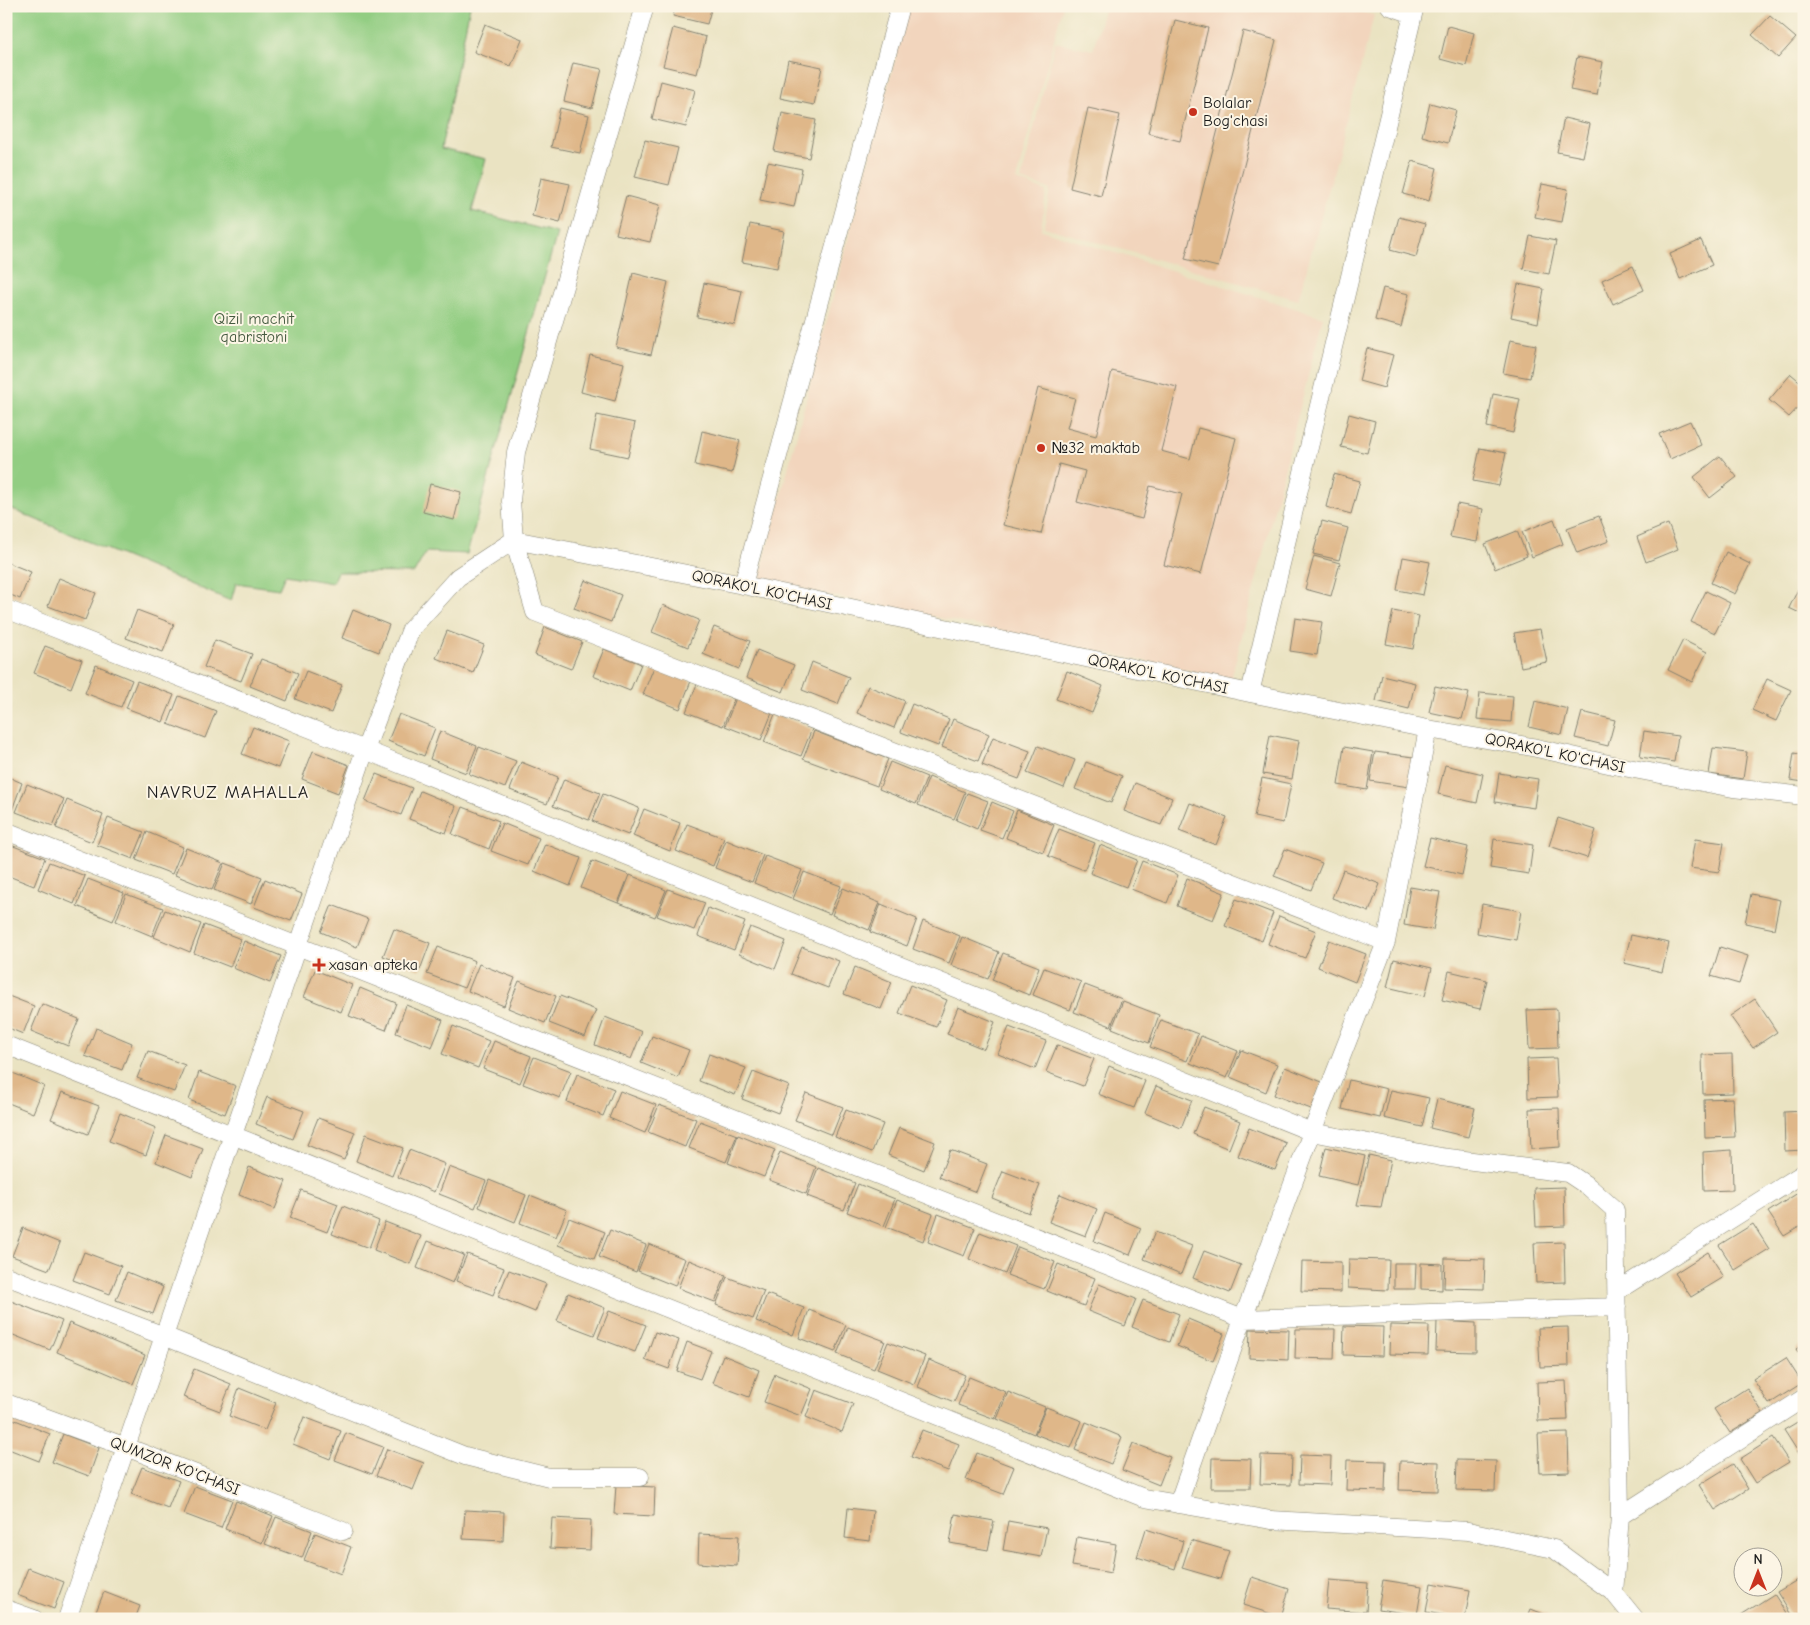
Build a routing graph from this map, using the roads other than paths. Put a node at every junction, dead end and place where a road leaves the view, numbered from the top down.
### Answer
1 (900, 6) edge
2 (1390, 6) edge
3 (640, 8) edge
4 (1414, 10) edge
5 (514, 540) junction
6 (743, 585) junction
7 (6, 609) edge
8 (1250, 693) junction
9 (1428, 729) junction
10 (365, 750) junction
11 (1804, 796) edge
12 (6, 832) edge
13 (1386, 942) junction
14 (298, 946) junction
15 (6, 1046) edge
16 (1312, 1132) junction
17 (233, 1137) junction
18 (1804, 1173) edge
19 (6, 1276) edge
20 (1617, 1299) junction
21 (1243, 1319) junction
22 (164, 1336) junction
23 (1804, 1398) edge
24 (6, 1403) edge
25 (126, 1447) junction
26 (640, 1477) dead end
27 (1178, 1504) junction
28 (1620, 1516) junction
29 (343, 1531) dead end
30 (1614, 1593) junction
31 (6, 1609) edge
32 (34, 1619) edge
33 (67, 1619) edge
34 (1635, 1619) edge

1 - 6 street
2 - 4 street
3 - 5 street
4 - 8 street
5 - 6 street, QORAKO'L KO'CHASI
5 - 10 street
5 - 13 street
6 - 8 street, QORAKO'L KO'CHASI
7 - 10 street
8 - 9 street, QORAKO'L KO'CHASI
9 - 11 street, QORAKO'L KO'CHASI
9 - 13 street
10 - 14 street
10 - 16 street
12 - 14 street
13 - 16 street
14 - 17 street
14 - 21 street
15 - 17 street
16 - 20 street
16 - 21 street
17 - 22 street
17 - 27 street
18 - 20 street
19 - 22 street
20 - 21 street
20 - 28 street
21 - 27 street
22 - 25 street
22 - 26 street
23 - 28 street
24 - 25 street, QUMZOR KO'CHASI
25 - 29 street, QUMZOR KO'CHASI
25 - 33 street
27 - 30 street
28 - 30 street
30 - 34 street
31 - 32 street

